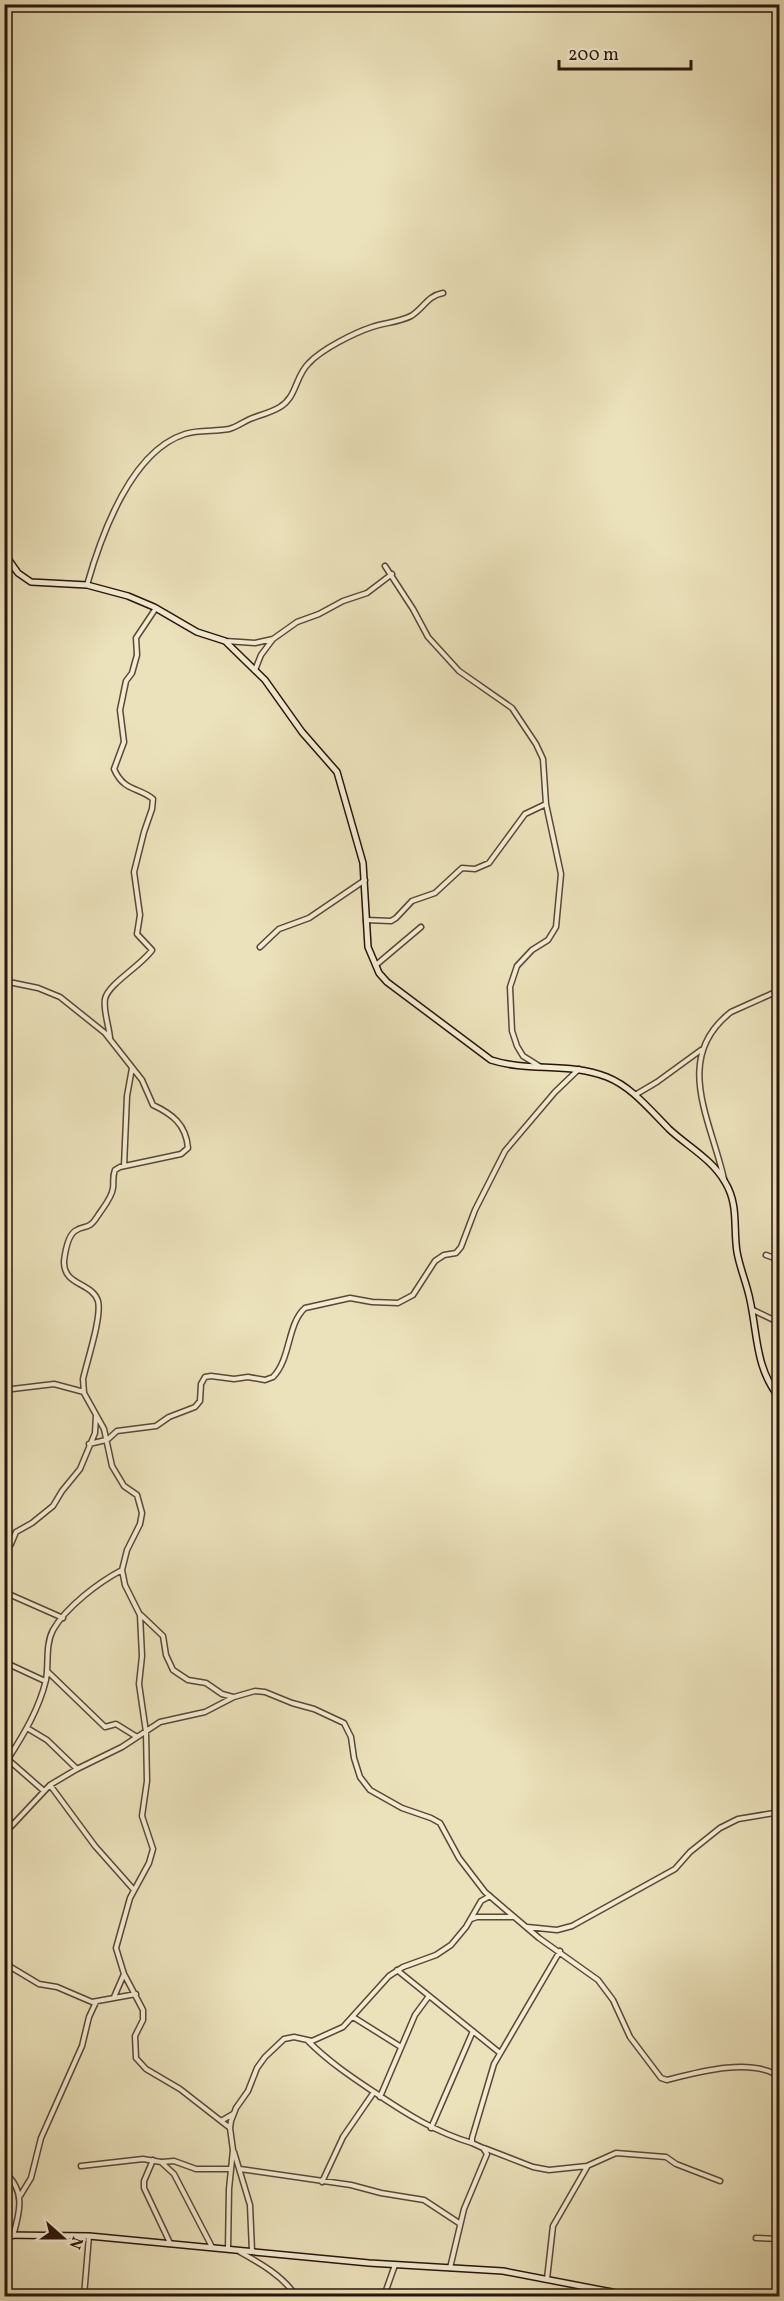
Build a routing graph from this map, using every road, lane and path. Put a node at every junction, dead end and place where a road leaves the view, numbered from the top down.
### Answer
1 (443, 293) dead end
2 (4, 553) edge
3 (385, 566) dead end
4 (392, 574) junction
5 (87, 585) junction
6 (156, 609) junction
7 (273, 639) junction
8 (225, 641) junction
9 (255, 670) junction
10 (546, 804) junction
11 (365, 879) junction
12 (366, 920) junction
13 (421, 927) dead end
14 (260, 948) dead end
15 (375, 966) junction
16 (4, 981) edge
17 (780, 990) edge
18 (110, 1038) junction
19 (702, 1049) junction
20 (540, 1066) junction
21 (133, 1067) junction
22 (579, 1070) junction
23 (635, 1095) junction
24 (124, 1166) junction
25 (724, 1179) junction
26 (766, 1255) dead end
27 (780, 1260) edge
28 (752, 1309) junction
29 (780, 1323) edge
30 (82, 1384) junction
31 (73, 1388) junction
32 (4, 1390) edge
33 (84, 1393) junction
34 (780, 1399) edge
35 (96, 1414) junction
36 (106, 1441) junction
37 (89, 1444) junction
38 (4, 1553) edge
39 (122, 1570) junction
40 (4, 1592) edge
41 (140, 1615) junction
42 (63, 1618) junction
43 (780, 1650) edge
44 (4, 1662) edge
45 (47, 1671) junction
46 (780, 1680) edge
47 (45, 1681) junction
48 (234, 1697) junction
49 (27, 1728) junction
50 (146, 1732) junction
51 (138, 1737) junction
52 (6, 1757) edge
53 (77, 1769) junction
54 (50, 1785) junction
55 (44, 1791) junction
56 (780, 1812) edge
57 (4, 1834) edge
58 (134, 1890) junction
59 (485, 1892) junction
60 (490, 1896) junction
61 (483, 1898) junction
62 (514, 1917) junction
63 (471, 1919) junction
64 (526, 1927) junction
65 (560, 1951) junction
66 (4, 1963) edge
67 (397, 1970) junction
68 (124, 1974) junction
69 (136, 1994) junction
70 (429, 1996) junction
71 (113, 1998) junction
72 (88, 2001) junction
73 (96, 2002) junction
74 (92, 2010) junction
75 (353, 2017) junction
76 (473, 2031) junction
77 (307, 2040) junction
78 (401, 2047) junction
79 (500, 2053) junction
80 (780, 2078) edge
81 (366, 2087) junction
82 (374, 2092) junction
83 (380, 2097) junction
84 (368, 2100) junction
85 (233, 2114) junction
86 (221, 2121) junction
87 (230, 2128) junction
88 (431, 2128) junction
89 (472, 2143) junction
90 (483, 2148) junction
91 (233, 2150) junction
92 (153, 2160) junction
93 (161, 2163) junction
94 (81, 2166) dead end
95 (587, 2166) junction
96 (231, 2169) junction
97 (240, 2169) junction
98 (4, 2172) edge
99 (720, 2181) dead end
100 (322, 2182) junction
101 (20, 2196) junction
102 (459, 2223) junction
103 (4, 2235) edge
104 (13, 2236) junction
105 (89, 2236) junction
106 (756, 2238) dead end
107 (780, 2239) edge
108 (170, 2244) junction
109 (212, 2247) junction
110 (228, 2249) junction
111 (237, 2250) junction
112 (252, 2251) junction
113 (395, 2265) junction
114 (450, 2268) junction
115 (547, 2279) junction
116 (588, 2289) junction
117 (84, 2296) edge
118 (296, 2296) edge
119 (384, 2296) edge
120 (587, 2296) edge
121 (619, 2296) edge

1 - 5 street
2 - 5 street
3 - 4 street
4 - 7 street
4 - 10 street
5 - 6 street
6 - 8 street
6 - 18 street
7 - 8 street
7 - 9 street
8 - 9 street
9 - 11 street
10 - 12 street
10 - 20 street
11 - 12 street
11 - 14 street
12 - 15 street
13 - 15 street
15 - 20 street
16 - 18 street
17 - 19 street
18 - 21 street
19 - 23 street
19 - 25 street
20 - 22 street
21 - 24 street
21 - 24 street
22 - 23 street
22 - 36 street
23 - 25 street
24 - 30 street
25 - 28 street
26 - 27 street
28 - 29 street
28 - 34 street
30 - 31 street
30 - 33 street
31 - 32 street
31 - 33 street
33 - 35 street
35 - 36 street
35 - 37 street
36 - 37 street
36 - 39 street
37 - 38 street
39 - 41 street
39 - 42 street
40 - 42 street
41 - 48 street
41 - 50 street
42 - 45 street
43 - 46 street
44 - 47 street
45 - 47 street
45 - 51 street
47 - 49 street
48 - 50 street
48 - 59 street
49 - 52 street
49 - 53 street
50 - 51 street
50 - 58 street
51 - 53 street
52 - 55 street
53 - 54 street
54 - 55 street
54 - 58 street
55 - 57 street
56 - 64 street
58 - 68 street
59 - 60 street
59 - 61 street
60 - 61 street
60 - 62 street
61 - 63 street
62 - 63 street
62 - 64 street
63 - 67 street
64 - 65 street
65 - 79 street
65 - 80 street
66 - 72 street
67 - 70 street
67 - 75 street
68 - 69 street
68 - 71 street
69 - 71 street
69 - 86 street
70 - 76 street
70 - 78 street
71 - 73 street
72 - 73 street
72 - 74 street
73 - 74 street
74 - 101 street
75 - 77 street
75 - 78 street
76 - 79 street
76 - 88 street
77 - 81 street
77 - 85 street
78 - 83 street
79 - 89 street
81 - 82 street
81 - 84 street
82 - 83 street
82 - 84 street
83 - 88 street
84 - 100 street
85 - 86 street
85 - 87 street
86 - 87 street
87 - 91 street
88 - 89 street
89 - 90 street
90 - 95 street
90 - 102 street
91 - 96 street
91 - 97 street
92 - 93 street
92 - 94 street
92 - 108 street
93 - 96 street
93 - 109 street
95 - 99 street
95 - 115 street
96 - 110 street
97 - 100 street
97 - 112 street
98 - 101 street
100 - 102 street
101 - 104 street
102 - 114 street
103 - 104 street
104 - 105 street
105 - 108 street
105 - 117 street
106 - 107 street
108 - 109 street
109 - 110 street
110 - 111 street
111 - 112 street
111 - 118 street
112 - 113 street
113 - 114 street
113 - 119 street
114 - 115 street
115 - 116 street
116 - 120 street
116 - 121 street

